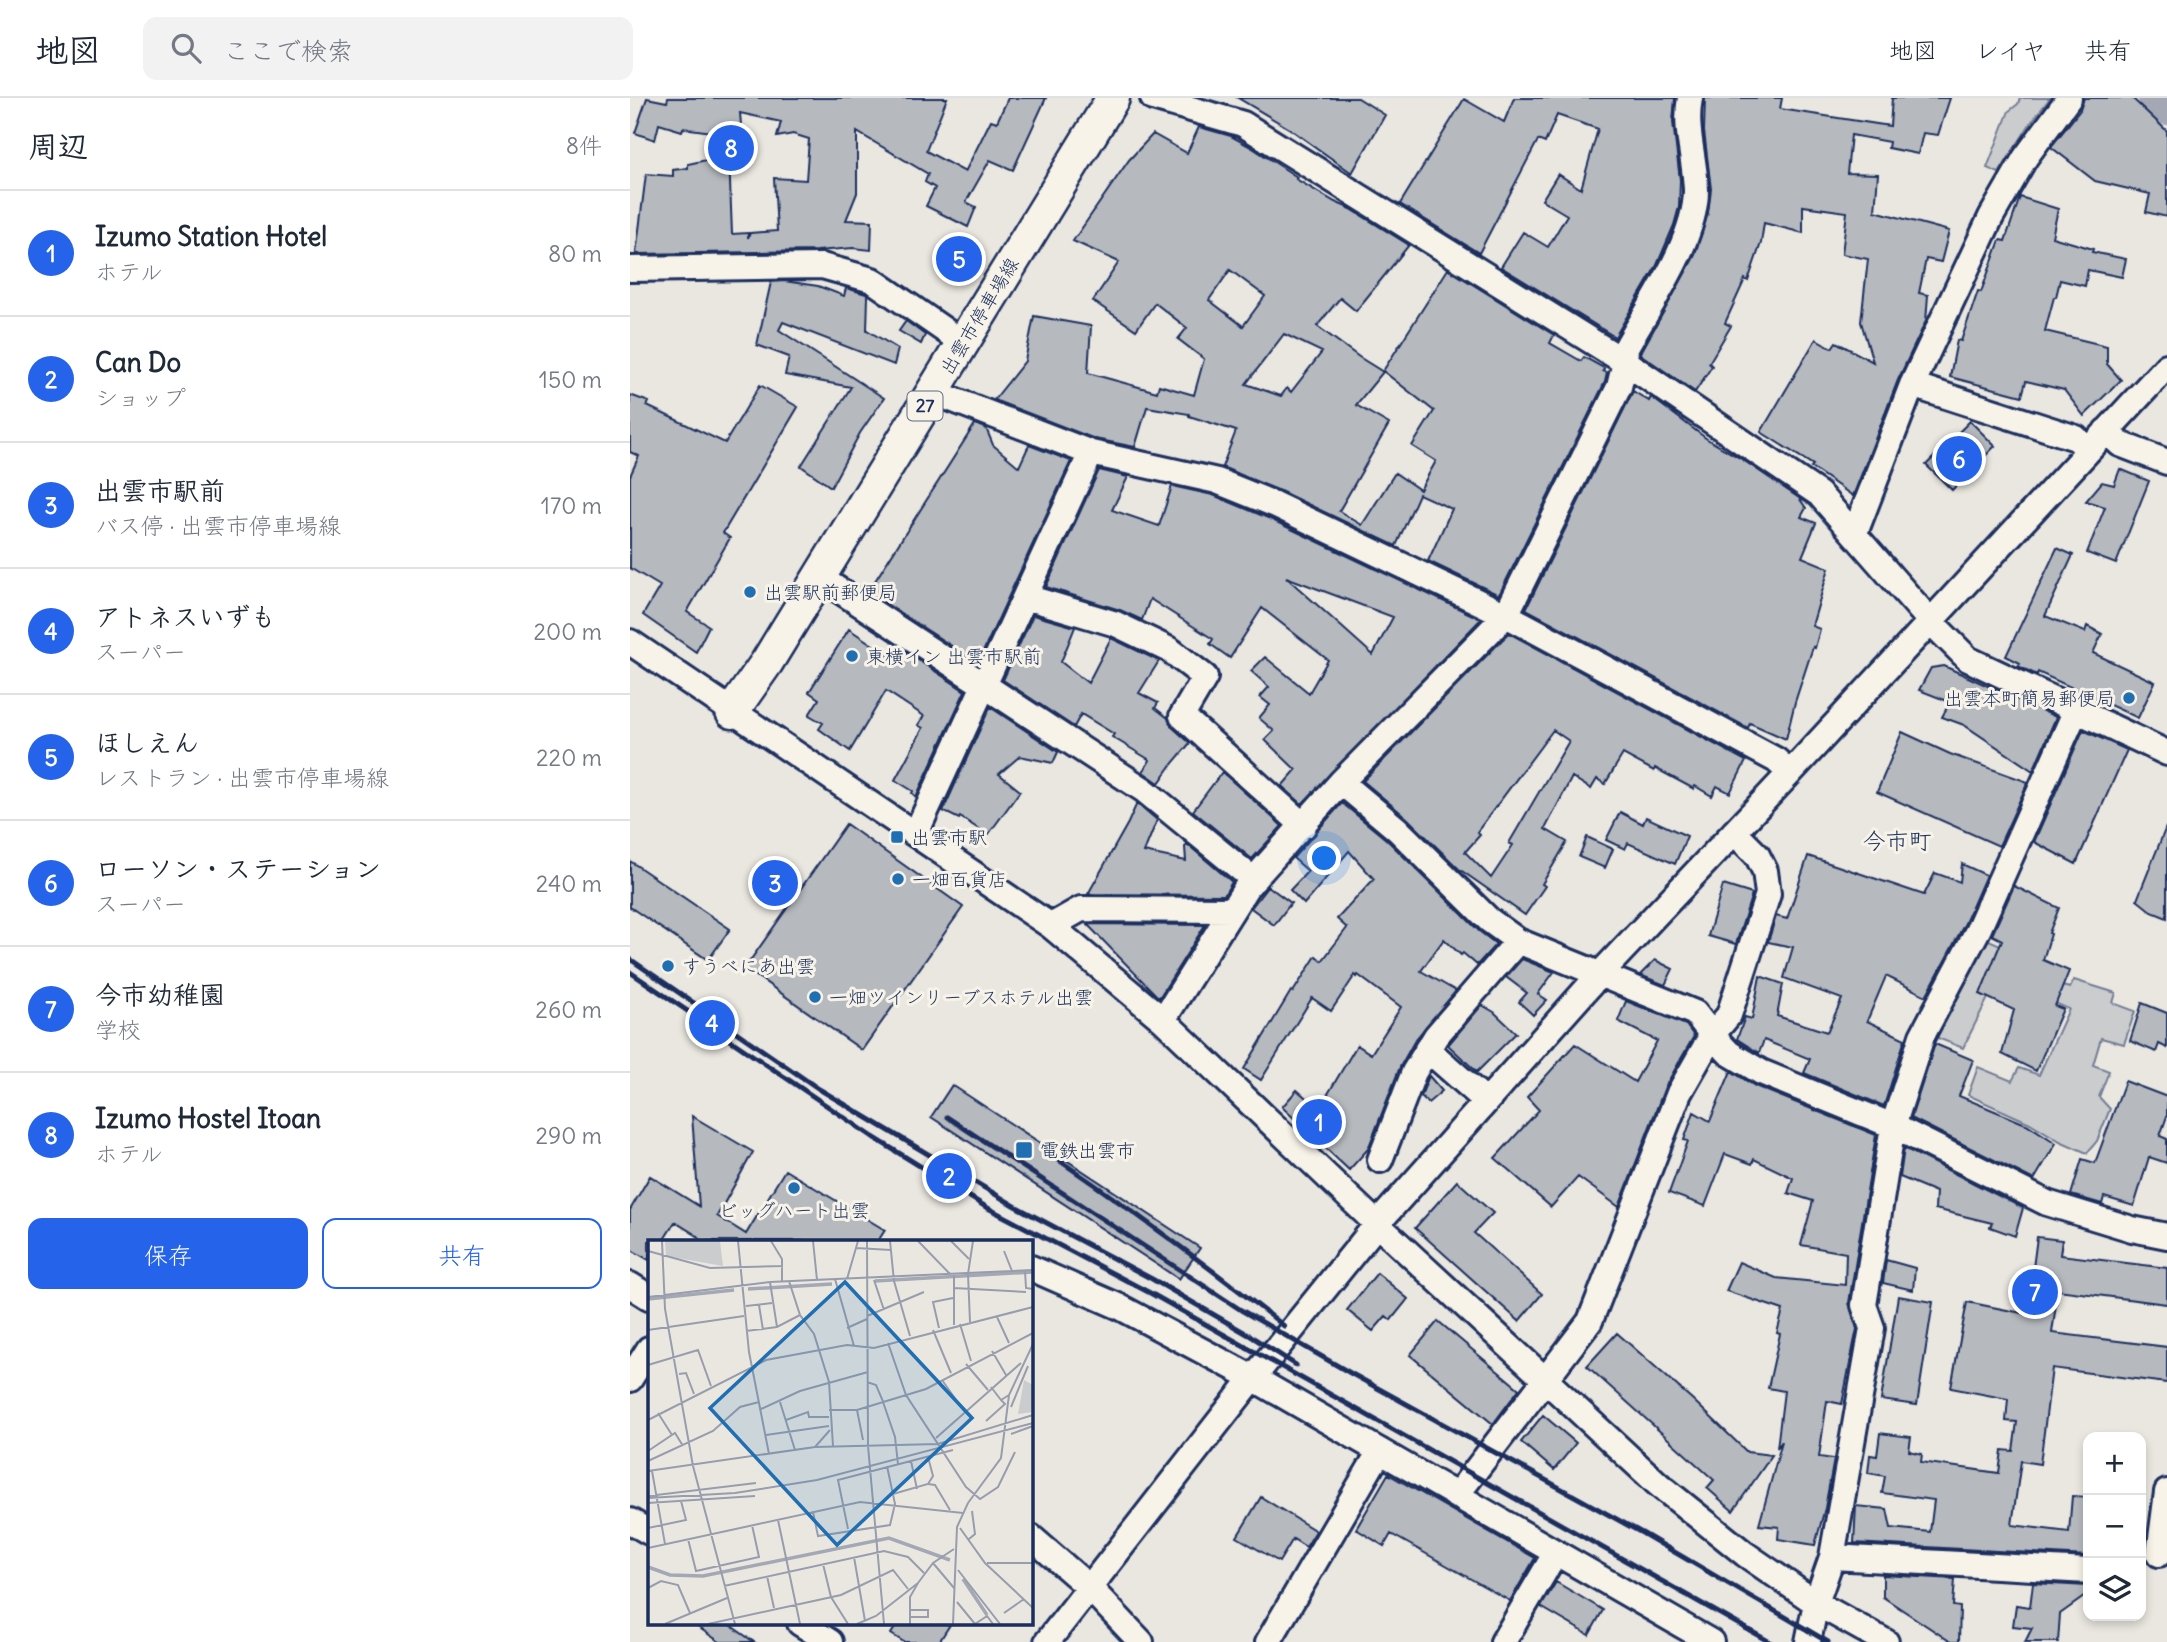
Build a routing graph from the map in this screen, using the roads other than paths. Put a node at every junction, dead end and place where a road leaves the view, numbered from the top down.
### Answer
1 (1113, 98) edge
2 (1153, 98) edge
3 (1690, 98) edge
4 (2069, 98) edge
5 (630, 269) edge
6 (962, 342) junction
7 (1626, 362) junction
8 (2167, 366) edge
9 (1912, 385) junction
10 (933, 392) junction
11 (2106, 431) junction
12 (2089, 450) junction
13 (1091, 453) junction
14 (2167, 462) edge
15 (1855, 533) junction
16 (819, 578) junction
17 (1026, 597) junction
18 (1506, 615) junction
19 (1930, 621) junction
20 (630, 642) edge
21 (985, 686) junction
22 (2076, 710) junction
23 (732, 712) junction
24 (2167, 753) edge
25 (1790, 773) junction
26 (1341, 782) junction
27 (1304, 826) junction
28 (1734, 832) junction
29 (916, 834) junction
30 (1254, 880) junction
31 (1232, 911) junction
32 (1051, 926) junction
33 (1518, 941) junction
34 (1600, 974) junction
35 (1163, 1020) junction
36 (1712, 1035) junction
37 (1427, 1049) junction
38 (1486, 1101) junction
39 (1893, 1126) junction
40 (1380, 1160) dead end
41 (1377, 1224) junction
42 (2167, 1236) edge
43 (1032, 1268) edge
44 (630, 1285) edge
45 (648, 1296) edge
46 (648, 1351) edge
47 (1253, 1378) junction
48 (630, 1379) edge
49 (1544, 1380) junction
50 (1380, 1451) junction
51 (2167, 1492) edge
52 (1456, 1496) junction
53 (630, 1521) edge
54 (648, 1531) edge
55 (1032, 1538) edge
56 (1555, 1554) junction
57 (2156, 1556) edge
58 (1832, 1557) junction
59 (2083, 1571) edge
60 (1090, 1588) junction
61 (1816, 1603) junction
62 (802, 1624) edge
63 (1678, 1634) edge
64 (830, 1642) edge
65 (1047, 1642) edge
66 (1141, 1642) edge
67 (1268, 1642) edge
68 (1503, 1642) edge
69 (1710, 1642) edge
70 (1808, 1642) edge
71 (1886, 1642) edge

1 - 6 main road, 出雲市停車場線 / 27
2 - 7 street
3 - 7 street
4 - 9 street
5 - 6 street
6 - 10 main road, 出雲市停車場線 / 27
7 - 15 street
7 - 18 street
8 - 11 street
9 - 12 street
9 - 15 street
10 - 13 street
10 - 16 main road, 出雲市停車場線 / 27
11 - 12 street
11 - 14 street
12 - 19 street
13 - 17 street
13 - 18 street
15 - 19 street
16 - 21 street
16 - 23 main road, 出雲市停車場線 / 27
17 - 21 street
17 - 27 street
18 - 25 street
18 - 26 street
19 - 22 street
19 - 25 street
20 - 23 street
21 - 29 street
21 - 30 street
22 - 24 street
22 - 39 street
23 - 29 street
25 - 28 street
26 - 27 street
26 - 33 street
27 - 30 street
28 - 34 street
28 - 36 street
29 - 32 street
30 - 31 street
31 - 32 street
31 - 35 street
32 - 35 street
33 - 34 street
33 - 37 street
34 - 36 street
34 - 38 street
35 - 41 street
36 - 39 street
36 - 49 street
37 - 38 street
37 - 40 street
38 - 41 street
39 - 42 street
39 - 58 street
41 - 47 street
41 - 49 street
43 - 47 street
44 - 45 street
46 - 48 street
47 - 50 street
47 - 60 street
49 - 52 street
49 - 61 street
50 - 52 street
50 - 67 street
51 - 57 street
52 - 56 street
53 - 54 street
55 - 60 street
56 - 63 street
56 - 68 street
58 - 59 street
58 - 61 street
60 - 65 street
60 - 66 street
61 - 70 street
61 - 71 street
62 - 64 street
63 - 69 street

